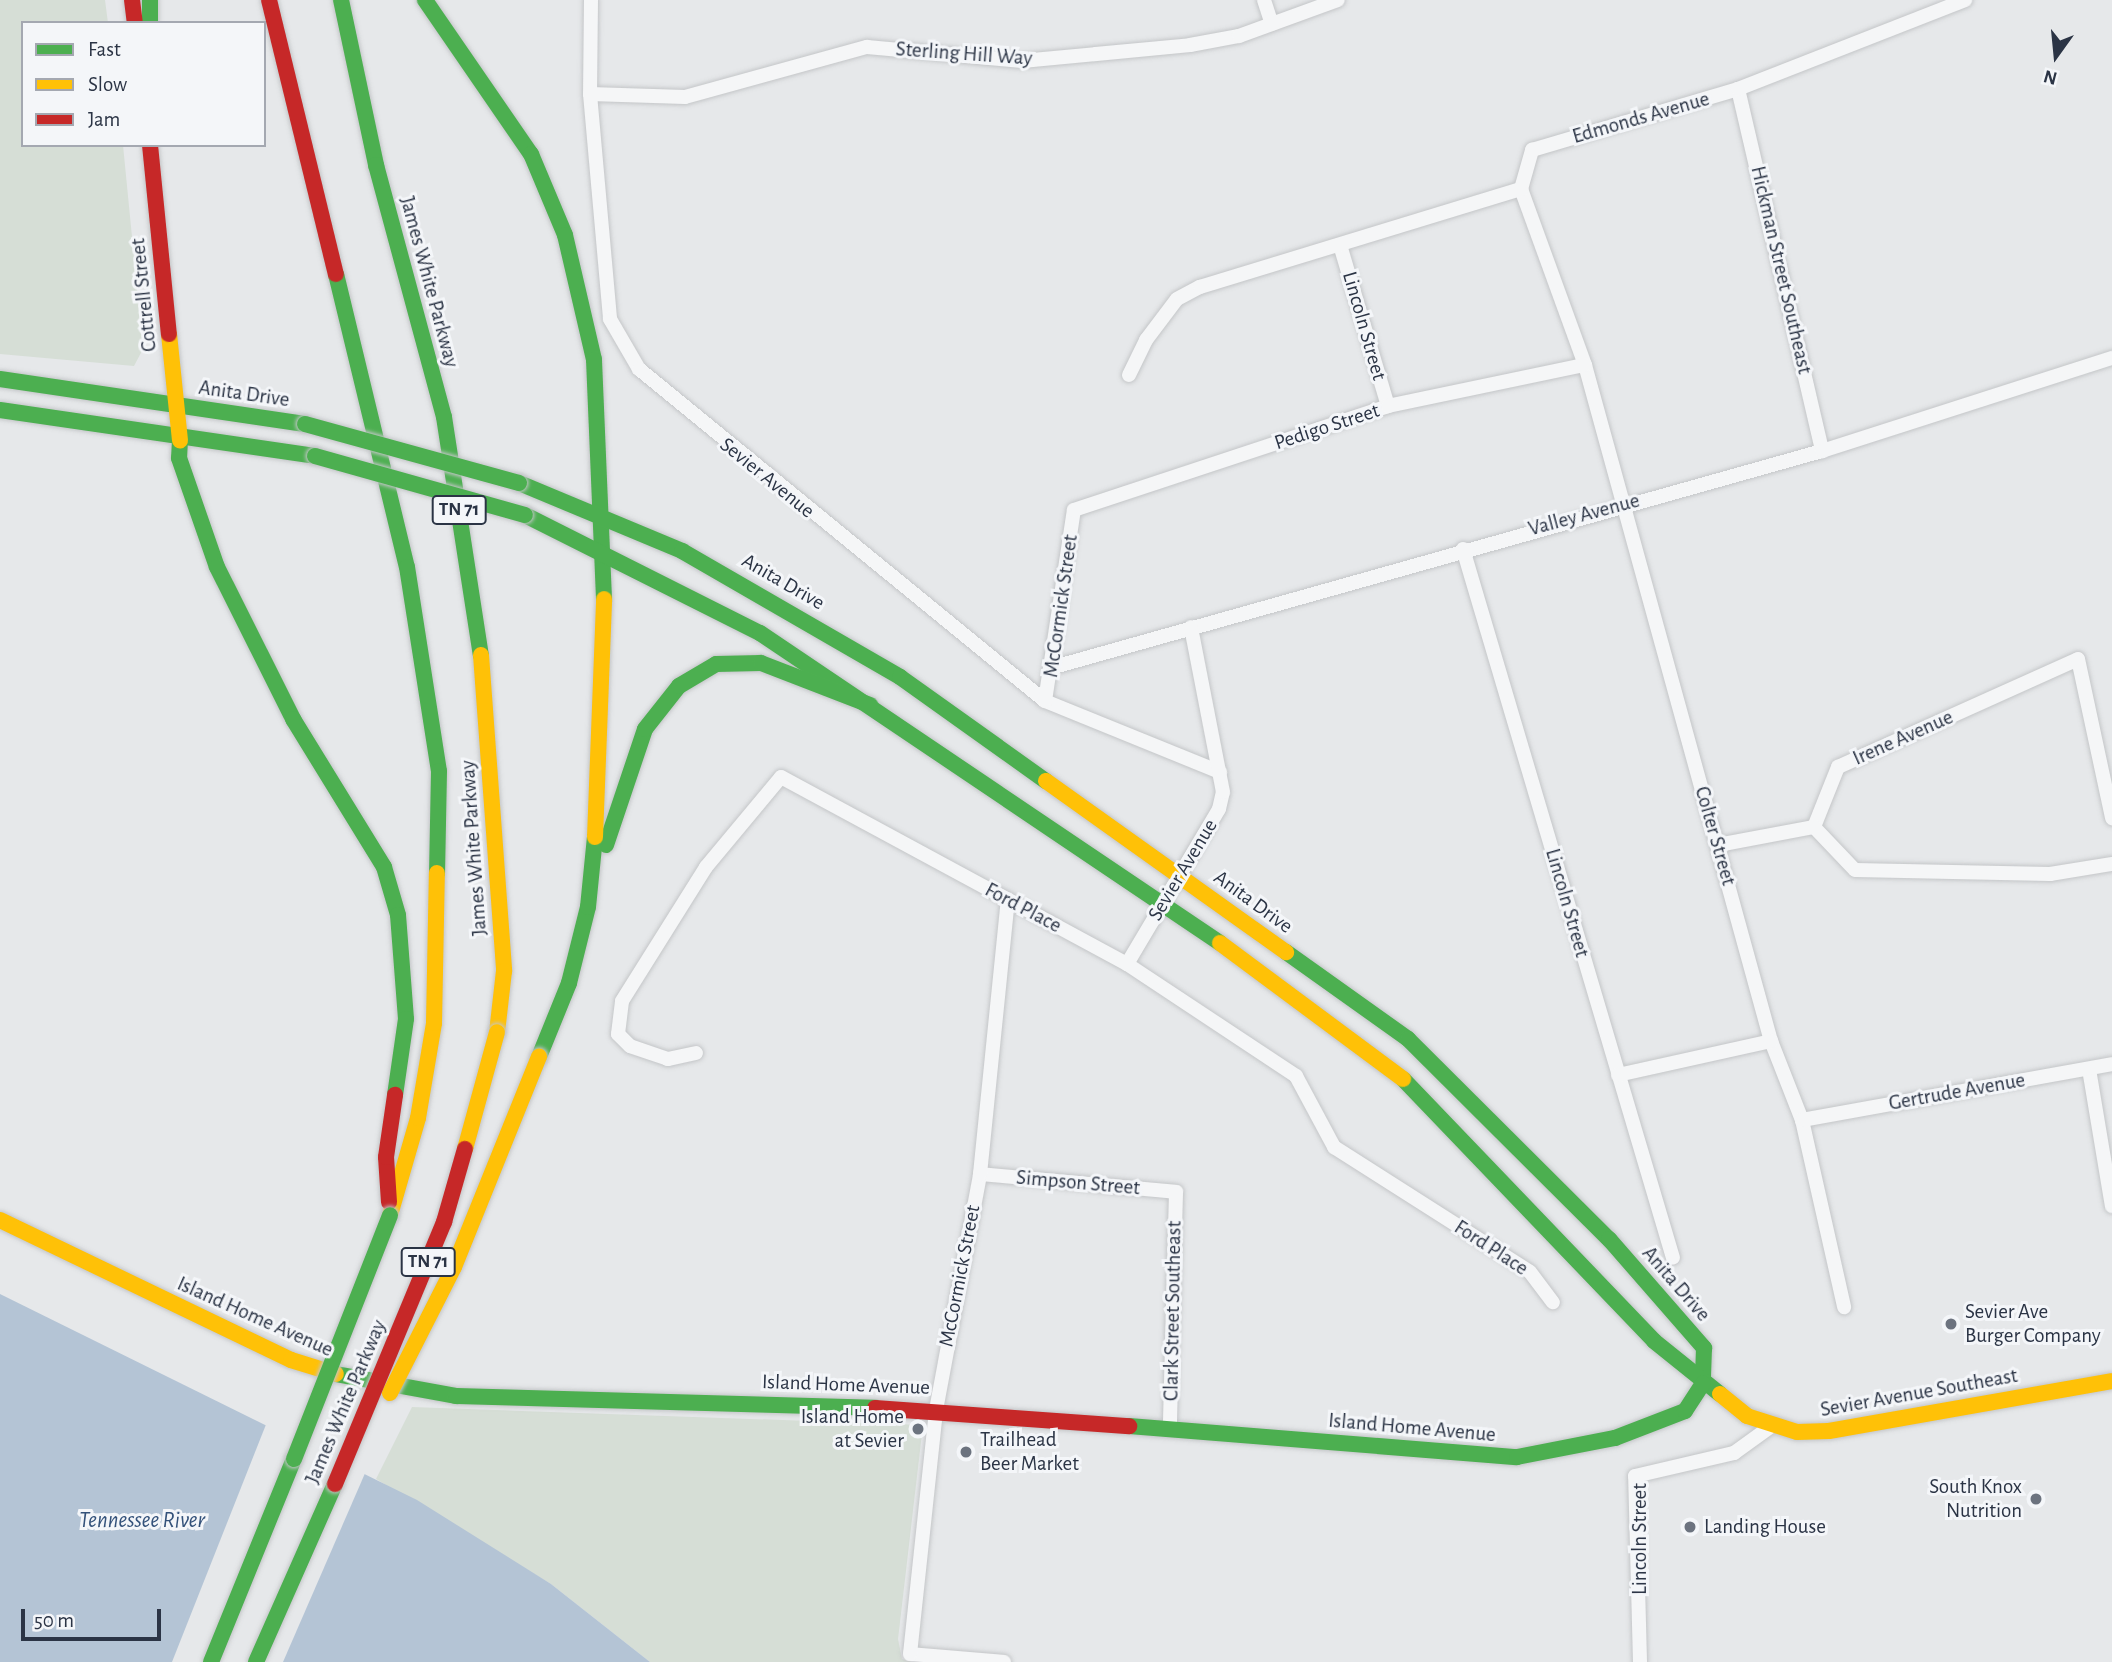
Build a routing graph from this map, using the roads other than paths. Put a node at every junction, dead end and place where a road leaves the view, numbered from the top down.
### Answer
1 (132, 0) edge
2 (150, 0) edge
3 (269, 0) edge
4 (341, 0) edge
5 (425, 0) edge
6 (591, 0) edge
7 (1264, 0) edge
8 (1338, 0) edge
9 (1965, 0) edge
10 (135, 21) edge
11 (150, 21) edge
12 (1272, 24) junction
13 (1738, 89) junction
14 (590, 94) junction
15 (150, 147) edge
16 (1521, 189) junction
17 (1340, 245) junction
18 (2112, 358) edge
19 (1585, 365) junction
20 (1129, 375) dead end
21 (0, 379) edge
22 (177, 405) junction
23 (1388, 406) junction
24 (0, 410) edge
25 (180, 440) junction
26 (1822, 451) junction
27 (1621, 505) junction
28 (1074, 510) joint
29 (599, 513) junction
30 (598, 547) junction
31 (1463, 549) junction
32 (1191, 627) junction
33 (1054, 667) junction
34 (1045, 701) junction
35 (870, 705) junction
36 (2106, 755) edge
37 (1220, 772) junction
38 (2112, 818) edge
39 (1814, 827) junction
40 (1718, 845) junction
41 (2112, 864) edge
42 (1180, 875) junction
43 (1008, 899) junction
44 (1164, 902) junction
45 (588, 907) junction
46 (1127, 964) junction
47 (1771, 1041) junction
48 (696, 1053) dead end
49 (2112, 1064) edge
50 (2089, 1069) junction
51 (1618, 1075) junction
52 (1802, 1120) junction
53 (980, 1174) junction
54 (1176, 1192) joint
55 (2112, 1206) edge
56 (390, 1215) junction
57 (0, 1220) edge
58 (1673, 1258) dead end
59 (1553, 1302) dead end
60 (1844, 1307) dead end
61 (2112, 1381) edge
62 (1703, 1384) junction
63 (936, 1410) junction
64 (1770, 1427) junction
65 (1170, 1429) junction
66 (335, 1484) junction
67 (211, 1662) edge
68 (256, 1662) edge
69 (1004, 1662) edge
70 (1640, 1662) edge

1 - 10 main road
2 - 11 main road
3 - 56 main road, James White Parkway / TN 71
4 - 66 main road, James White Parkway / TN 71, bridge
5 - 29 main road
6 - 14 street, Sevier Avenue
7 - 12 street
8 - 12 street, Sterling Hill Way
9 - 13 street, Edmonds Avenue
12 - 14 street, Sterling Hill Way
13 - 16 street, Edmonds Avenue
13 - 26 street, Hickman Street Southeast
14 - 34 street, Sevier Avenue
15 - 22 main road, Cottrell Street
16 - 17 street
16 - 19 street, Colter Street
17 - 20 street
17 - 23 street, Lincoln Street
18 - 26 street, Valley Avenue
19 - 23 street, Pedigo Street
19 - 27 street, Colter Street
21 - 22 main road, Anita Drive
22 - 25 main road, Cottrell Street
22 - 29 main road, Anita Drive, bridge
23 - 28 street, Pedigo Street
24 - 25 main road
25 - 30 main road, bridge
25 - 56 main road, Cottrell Street
26 - 27 street, Valley Avenue
27 - 31 street, Valley Avenue
27 - 40 street, Colter Street
28 - 33 street, McCormick Street
29 - 30 main road
29 - 42 main road, Anita Drive
30 - 35 main road
30 - 45 main road
31 - 32 street, Valley Avenue
31 - 51 street, Lincoln Street
32 - 33 street, Valley Avenue
32 - 37 street, Sevier Avenue
33 - 34 street, McCormick Street
34 - 37 street, Sevier Avenue
35 - 44 main road
35 - 45 main road
36 - 38 street
36 - 39 street, Irene Avenue
37 - 42 street, Sevier Avenue
39 - 40 street
39 - 41 street
40 - 47 street, Colter Street
42 - 44 street, Sevier Avenue
42 - 62 main road, Anita Drive
43 - 46 street, Ford Place
43 - 48 street, Ford Place
43 - 53 street, McCormick Street
44 - 46 street, Sevier Avenue
44 - 62 main road
45 - 66 main road, bridge
46 - 59 street, Ford Place
47 - 51 street
47 - 52 street, Colter Street
49 - 50 street, Gertrude Avenue
50 - 52 street, Gertrude Avenue
50 - 55 street
51 - 58 street, Lincoln Street
52 - 60 street, Colter Street
53 - 54 street, Simpson Street
53 - 63 street, McCormick Street
54 - 65 street, Clark Street Southeast
56 - 67 main road, James White Parkway / TN 71, bridge
57 - 63 main road, Island Home Avenue
61 - 64 main road, Sevier Avenue Southeast
62 - 64 main road, Sevier Avenue Southeast
62 - 65 main road, Island Home Avenue
63 - 65 main road, Island Home Avenue
63 - 69 street, McCormick Street
64 - 70 street, Lincoln Street
66 - 68 main road, James White Parkway / TN 71

